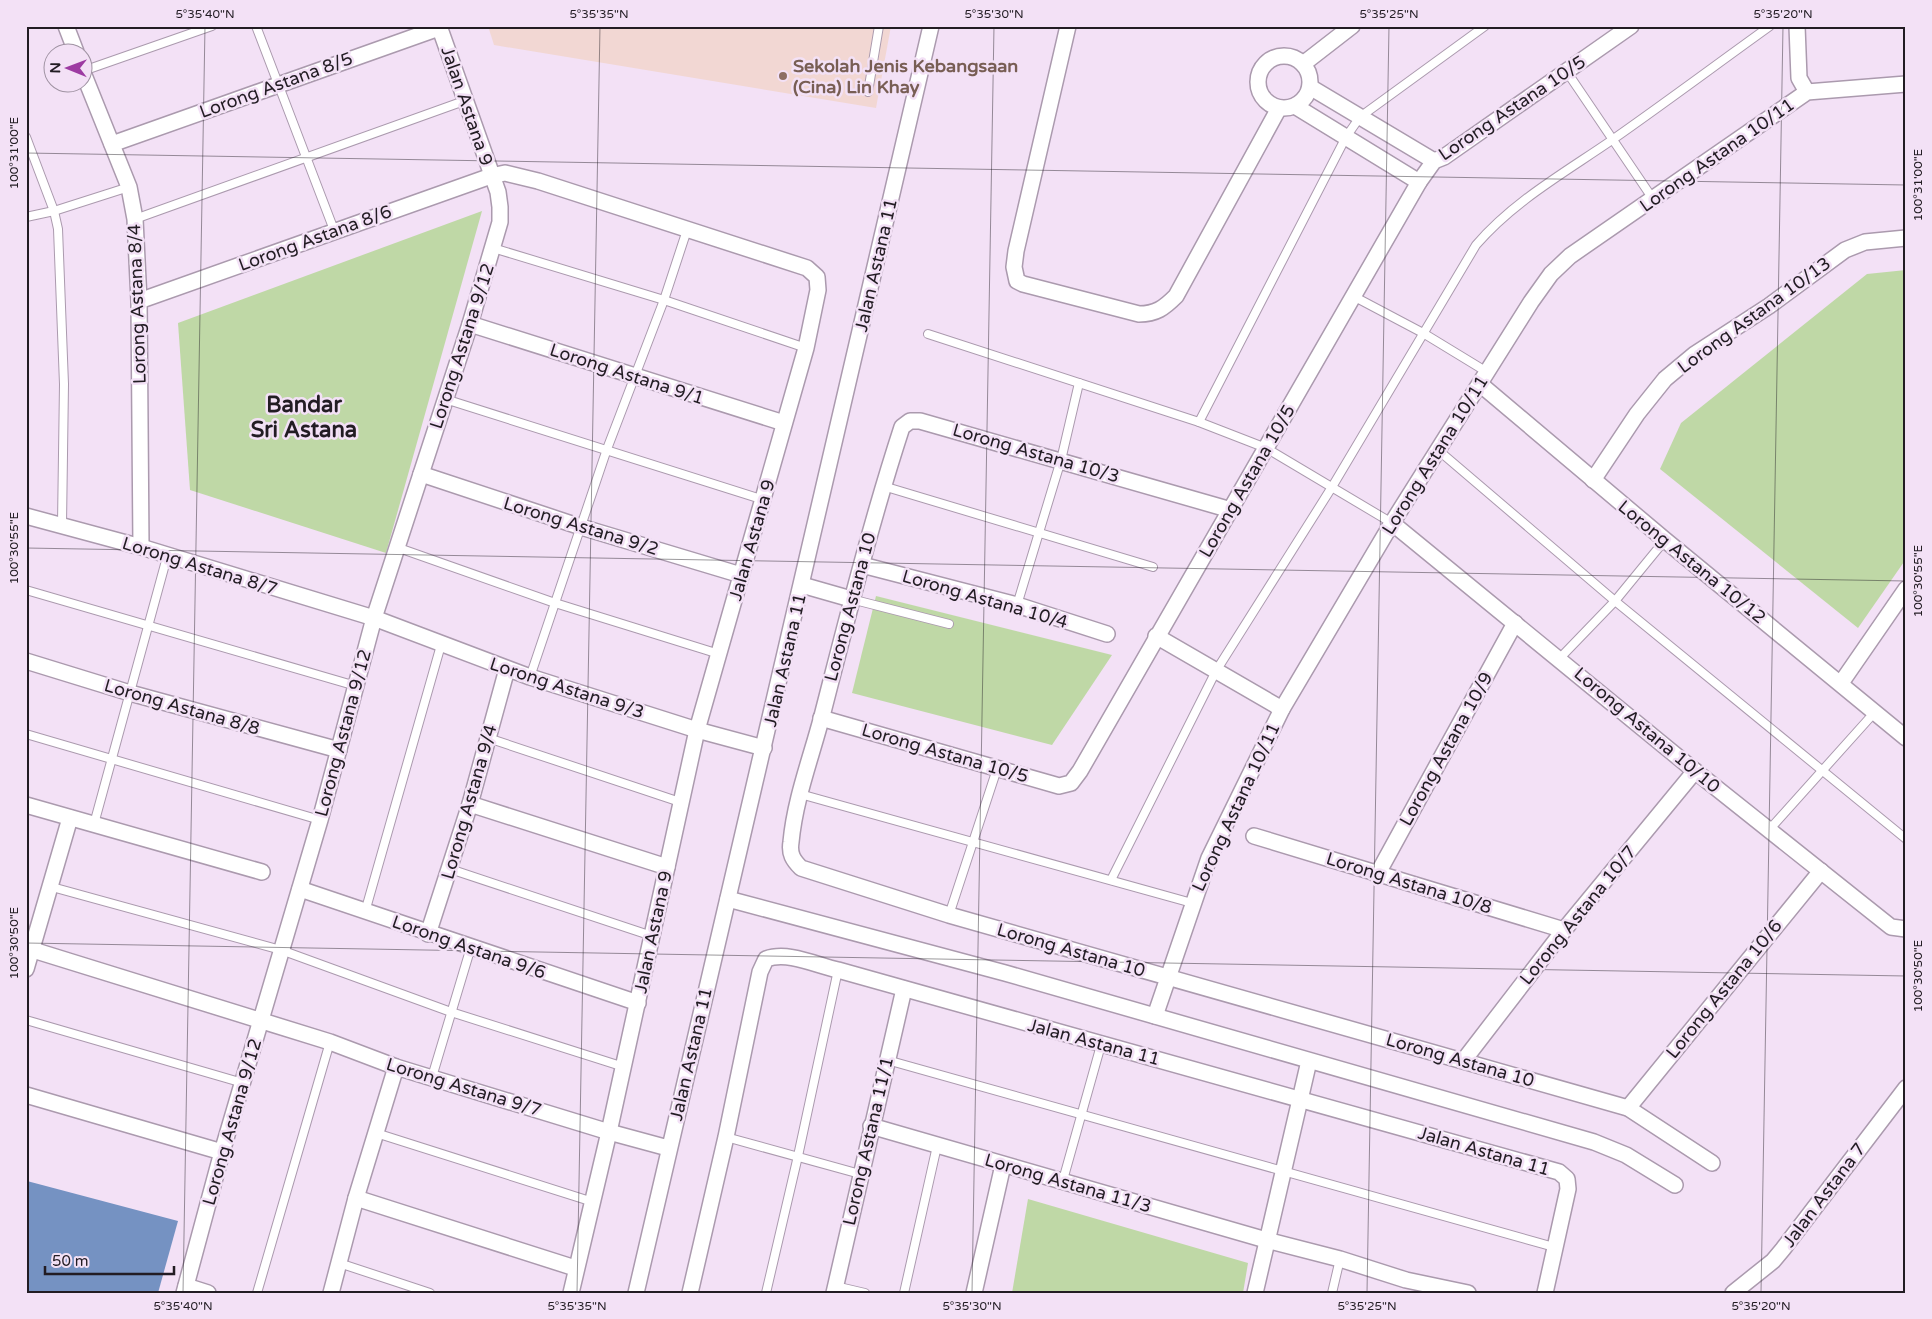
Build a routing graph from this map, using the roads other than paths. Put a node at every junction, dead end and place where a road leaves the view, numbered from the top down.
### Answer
1 (66, 26) edge
2 (212, 26) edge
3 (256, 26) edge
4 (879, 26) edge
5 (931, 26) edge
6 (1068, 26) edge
7 (1352, 26) edge
8 (1484, 26) edge
9 (1631, 26) edge
10 (1770, 26) edge
11 (1797, 26) edge
12 (439, 27) edge
13 (72, 42) edge
14 (1303, 64) junction
15 (92, 68) edge
16 (1567, 72) junction
17 (279, 84) junction
18 (1906, 84) edge
19 (1310, 87) junction
20 (91, 92) edge
21 (868, 92) dead end
22 (1807, 92) junction
23 (464, 101) junction
24 (1295, 106) junction
25 (1279, 108) junction
26 (1360, 117) junction
27 (26, 137) edge
28 (1346, 137) junction
29 (1612, 140) junction
30 (112, 144) junction
31 (307, 159) junction
32 (1434, 161) junction
33 (491, 176) junction
34 (1419, 182) junction
35 (129, 187) junction
36 (1653, 199) junction
37 (54, 211) junction
38 (26, 217) edge
39 (135, 218) junction
40 (334, 230) junction
41 (687, 230) junction
42 (1906, 238) edge
43 (493, 248) junction
44 (1353, 296) junction
45 (664, 300) junction
46 (139, 301) junction
47 (470, 324) junction
48 (1424, 333) junction
49 (928, 334) dead end
50 (806, 348) junction
51 (636, 376) junction
52 (1484, 378) junction
53 (1079, 383) junction
54 (445, 399) junction
55 (1198, 422) junction
56 (784, 424) junction
57 (1266, 448) junction
58 (607, 449) junction
59 (1438, 450) junction
60 (1061, 460) junction
61 (421, 474) junction
62 (1593, 480) junction
63 (883, 486) junction
64 (1332, 487) junction
65 (764, 500) junction
66 (1230, 510) junction
67 (26, 516) edge
68 (1392, 523) junction
69 (62, 524) junction
70 (581, 527) junction
71 (1040, 533) junction
72 (1665, 540) junction
73 (140, 547) junction
74 (396, 547) junction
75 (167, 557) junction
76 (862, 565) junction
77 (1153, 567) dead end
78 (741, 575) junction
79 (802, 586) junction
80 (1906, 589) edge
81 (26, 590) edge
82 (851, 599) junction
83 (1614, 600) junction
84 (555, 602) junction
85 (1017, 606) junction
86 (374, 618) junction
87 (1515, 623) junction
88 (949, 624) dead end
89 (149, 626) junction
90 (1107, 634) dead end
91 (1156, 636) junction
92 (441, 645) junction
93 (719, 654) junction
94 (1560, 658) junction
95 (26, 661) edge
96 (507, 669) junction
97 (1216, 671) junction
98 (530, 677) junction
99 (1841, 683) junction
100 (356, 686) junction
101 (130, 693) junction
102 (1282, 709) junction
103 (1874, 713) junction
104 (822, 718) junction
105 (697, 730) junction
106 (26, 734) edge
107 (488, 738) junction
108 (1906, 738) edge
109 (764, 748) junction
110 (339, 750) junction
111 (112, 757) junction
112 (997, 769) junction
113 (1694, 771) junction
114 (1822, 772) junction
115 (800, 794) junction
116 (680, 802) junction
117 (470, 804) junction
118 (26, 805) edge
119 (70, 818) junction
120 (320, 820) junction
121 (94, 824) junction
122 (1768, 830) junction
123 (1254, 836) dead end
124 (1906, 839) edge
125 (973, 843) junction
126 (666, 868) junction
127 (450, 869) junction
128 (1821, 871) junction
129 (262, 872) dead end
130 (1377, 875) junction
131 (1111, 880) junction
132 (52, 887) junction
133 (300, 889) junction
134 (728, 899) junction
135 (1192, 903) junction
136 (365, 912) junction
137 (949, 915) junction
138 (1906, 929) edge
139 (1564, 930) junction
140 (428, 934) junction
141 (652, 936) junction
142 (471, 948) junction
143 (33, 950) junction
144 (281, 950) junction
145 (26, 970) edge
146 (838, 970) junction
147 (1168, 978) junction
148 (904, 989) junction
149 (638, 1003) junction
150 (451, 1012) junction
151 (1155, 1016) junction
152 (26, 1020) edge
153 (262, 1021) junction
154 (330, 1042) junction
155 (1101, 1045) junction
156 (886, 1060) junction
157 (1464, 1060) junction
158 (1309, 1061) junction
159 (396, 1067) junction
160 (624, 1067) junction
161 (432, 1077) junction
162 (243, 1083) junction
163 (1906, 1088) edge
164 (26, 1095) edge
165 (1299, 1098) junction
166 (1628, 1108) junction
167 (1080, 1114) junction
168 (872, 1126) junction
169 (609, 1132) junction
170 (376, 1133) junction
171 (726, 1137) junction
172 (937, 1146) junction
173 (668, 1148) junction
174 (222, 1152) junction
175 (798, 1156) junction
176 (1712, 1163) dead end
177 (1004, 1165) junction
178 (1282, 1171) junction
179 (860, 1174) junction
180 (1063, 1180) junction
181 (1674, 1185) dead end
182 (356, 1198) junction
183 (593, 1202) junction
184 (1266, 1240) junction
185 (1554, 1246) junction
186 (1340, 1259) junction
187 (339, 1263) junction
188 (576, 1268) junction
189 (1405, 1286) edge
190 (185, 1289) edge
191 (835, 1289) edge
192 (208, 1293) edge
193 (257, 1293) edge
194 (331, 1293) edge
195 (430, 1293) edge
196 (571, 1293) edge
197 (636, 1293) edge
198 (690, 1293) edge
199 (766, 1293) edge
200 (865, 1293) edge
201 (904, 1293) edge
202 (974, 1293) edge
203 (1255, 1293) edge
204 (1332, 1293) edge
205 (1468, 1293) edge
206 (1545, 1293) edge
207 (1733, 1293) edge

1 - 13 street
2 - 15 lane
3 - 17 lane
4 - 21 lane
5 - 79 street, Jalan Astana 11
6 - 25 street
7 - 14 street
8 - 26 lane
9 - 16 street, Lorong Astana 10/5
10 - 29 lane
11 - 22 street
12 - 17 street, Lorong Astana 8/5
12 - 23 street, Jalan Astana 9
14 - 19 street
14 - 25 street
16 - 29 lane
16 - 32 street, Lorong Astana 10/5
17 - 30 street, Lorong Astana 8/5
17 - 31 lane
18 - 22 street, Lorong Astana 10/11
19 - 24 street
19 - 26 street
20 - 30 street, Lorong Astana 8/4
22 - 36 street, Lorong Astana 10/11
23 - 31 lane
23 - 33 street, Jalan Astana 9
24 - 25 street
24 - 28 street
26 - 28 lane
26 - 32 street
27 - 37 lane
28 - 34 street
28 - 55 lane
29 - 36 lane
29 - 48 lane
30 - 35 street, Lorong Astana 8/4
31 - 39 lane
31 - 40 lane
32 - 34 street, Lorong Astana 10/5
33 - 40 street, Lorong Astana 8/6
33 - 41 street, Jalan Astana 9
33 - 43 street, Lorong Astana 9/12
34 - 44 street, Lorong Astana 10/5
35 - 37 lane
35 - 39 street, Lorong Astana 8/4
36 - 52 street, Lorong Astana 10/11
37 - 38 lane
37 - 69 lane
39 - 46 street, Lorong Astana 8/4
40 - 46 street, Lorong Astana 8/6
41 - 45 lane
41 - 50 street, Jalan Astana 9
42 - 62 street, Lorong Astana 10/13
43 - 45 lane
43 - 47 street, Lorong Astana 9/12
44 - 48 lane
44 - 57 street, Lorong Astana 10/5
45 - 50 lane
45 - 51 lane
46 - 73 street, Lorong Astana 8/4
47 - 51 street, Lorong Astana 9/1
47 - 54 street, Lorong Astana 9/12
48 - 52 lane
48 - 64 lane
49 - 53 lane
50 - 56 street, Jalan Astana 9
51 - 56 street, Lorong Astana 9/1
51 - 58 lane
52 - 59 street, Lorong Astana 10/11
52 - 62 street, Lorong Astana 10/12
53 - 55 lane
53 - 60 lane
54 - 58 lane
54 - 61 street, Lorong Astana 9/12
55 - 57 lane
56 - 65 street, Jalan Astana 9
57 - 64 lane
57 - 66 street, Lorong Astana 10/5
58 - 65 lane
58 - 70 lane
59 - 68 street, Lorong Astana 10/11
59 - 83 lane
60 - 63 street, Lorong Astana 10/3
60 - 66 street, Lorong Astana 10/3
60 - 71 lane
61 - 70 street, Lorong Astana 9/2
61 - 74 street, Lorong Astana 9/12
62 - 72 street, Lorong Astana 10/12
63 - 71 lane
63 - 76 street, Lorong Astana 10
64 - 68 lane
64 - 97 lane
65 - 78 street, Jalan Astana 9
66 - 91 street, Lorong Astana 10/5
67 - 69 street, Lorong Astana 8/7
68 - 87 street, Lorong Astana 10/10
68 - 102 street, Lorong Astana 10/11
69 - 73 street, Lorong Astana 8/7
70 - 78 street, Lorong Astana 9/2
70 - 84 lane
71 - 77 lane
71 - 85 lane
72 - 83 lane
72 - 99 street, Lorong Astana 10/12
73 - 75 street, Lorong Astana 8/7
74 - 84 lane
74 - 86 street, Lorong Astana 9/12
75 - 86 street, Lorong Astana 8/7
75 - 89 lane
76 - 82 street, Lorong Astana 10
76 - 85 street, Lorong Astana 10/4
78 - 93 street, Jalan Astana 9
79 - 82 street
79 - 109 street, Jalan Astana 11
80 - 99 street
81 - 89 lane
82 - 88 lane
82 - 104 street, Lorong Astana 10
83 - 94 lane
83 - 114 lane
84 - 93 lane
84 - 98 lane
85 - 90 street, Lorong Astana 10/4
86 - 92 street, Lorong Astana 9/3
86 - 100 street, Lorong Astana 9/12
87 - 94 street, Lorong Astana 10/10
87 - 130 street, Lorong Astana 10/9
89 - 100 lane
89 - 101 lane
91 - 97 street
91 - 112 street, Lorong Astana 10/5
92 - 96 street, Lorong Astana 9/3
92 - 136 lane
93 - 105 street, Jalan Astana 9
94 - 113 street, Lorong Astana 10/10
95 - 101 street, Lorong Astana 8/8
96 - 98 street, Lorong Astana 9/3
96 - 107 street, Lorong Astana 9/4
97 - 102 street
97 - 131 lane
98 - 105 street, Lorong Astana 9/3
99 - 103 street, Lorong Astana 10/12
100 - 110 street, Lorong Astana 9/12
101 - 110 street, Lorong Astana 8/8
101 - 111 lane
102 - 135 street, Lorong Astana 10/11
103 - 108 street, Lorong Astana 10/12
103 - 114 lane
104 - 112 street, Lorong Astana 10/5
104 - 115 street, Lorong Astana 10
105 - 109 street, Lorong Astana 9/3
105 - 116 street, Jalan Astana 9
106 - 111 lane
107 - 116 lane
107 - 117 street, Lorong Astana 9/4
109 - 134 street, Jalan Astana 11
110 - 120 street, Lorong Astana 9/12
111 - 120 lane
111 - 121 lane
112 - 125 lane
113 - 122 street, Lorong Astana 10/10
113 - 139 street, Lorong Astana 10/7
114 - 122 lane
114 - 124 lane
115 - 125 lane
115 - 137 street, Lorong Astana 10
116 - 126 street, Jalan Astana 9
117 - 126 street
117 - 127 street, Lorong Astana 9/4
118 - 119 street
119 - 121 street
119 - 132 street
120 - 133 street, Lorong Astana 9/12
121 - 129 street
122 - 128 street, Lorong Astana 10/10
123 - 130 street, Lorong Astana 10/8
125 - 131 lane
125 - 137 lane
126 - 141 street, Jalan Astana 9
127 - 140 street, Lorong Astana 9/4
127 - 141 lane
128 - 138 street, Lorong Astana 10/10
128 - 166 street, Lorong Astana 10/6
130 - 139 street, Lorong Astana 10/8
131 - 135 lane
132 - 143 street
132 - 144 lane
133 - 136 street, Lorong Astana 9/6
133 - 144 street, Lorong Astana 9/12
134 - 151 street
134 - 173 street, Jalan Astana 11
135 - 147 street, Lorong Astana 10/11
136 - 140 street, Lorong Astana 9/6
137 - 147 street, Lorong Astana 10
139 - 157 street, Lorong Astana 10/7
140 - 142 street, Lorong Astana 9/6
141 - 149 street, Jalan Astana 9
142 - 149 street, Lorong Astana 9/6
142 - 150 lane
143 - 145 street
143 - 153 street, Lorong Astana 9/7
144 - 150 lane
144 - 153 street, Lorong Astana 9/12
146 - 148 street, Jalan Astana 11
146 - 171 street, Jalan Astana 11
146 - 175 lane
147 - 151 street, Lorong Astana 10/11
147 - 157 street, Lorong Astana 10
148 - 155 street, Jalan Astana 11
148 - 156 street, Lorong Astana 11/1
149 - 160 street, Jalan Astana 9
150 - 160 lane
150 - 161 lane
151 - 158 street
152 - 162 lane
153 - 154 street, Lorong Astana 9/7
153 - 162 street, Lorong Astana 9/12
154 - 159 street, Lorong Astana 9/7
154 - 193 lane
155 - 165 street, Jalan Astana 11
155 - 167 lane
156 - 167 lane
156 - 168 street, Lorong Astana 11/1
157 - 166 street, Lorong Astana 10
158 - 165 street
158 - 181 street
159 - 161 street, Lorong Astana 9/7
159 - 170 street
160 - 169 street, Jalan Astana 9
161 - 169 street, Lorong Astana 9/7
162 - 174 street, Lorong Astana 9/12
163 - 207 street, Jalan Astana 7
164 - 174 street
165 - 178 street
165 - 185 street, Jalan Astana 11
166 - 176 street, Lorong Astana 10
167 - 178 lane
167 - 180 lane
168 - 172 street, Lorong Astana 11/3
168 - 179 street, Lorong Astana 11/1
169 - 173 street, Lorong Astana 9/7
169 - 183 street, Jalan Astana 9
170 - 182 street
170 - 183 lane
171 - 175 lane
171 - 198 street, Jalan Astana 11
172 - 177 street, Lorong Astana 11/3
172 - 201 lane
173 - 197 street, Jalan Astana 11
174 - 190 street, Lorong Astana 9/12
175 - 179 lane
175 - 199 lane
177 - 180 street, Lorong Astana 11/3
177 - 202 street
178 - 184 street
178 - 185 lane
179 - 191 street, Lorong Astana 11/1
180 - 184 street, Lorong Astana 11/3
182 - 187 street
182 - 188 street
183 - 188 street, Jalan Astana 9
184 - 186 street, Lorong Astana 11/3
184 - 203 street
185 - 206 street, Jalan Astana 11
186 - 189 street, Lorong Astana 11/3
186 - 204 lane
187 - 194 street
187 - 195 lane
188 - 196 street, Jalan Astana 9
189 - 205 street, Lorong Astana 11/3
190 - 192 street
191 - 200 lane

